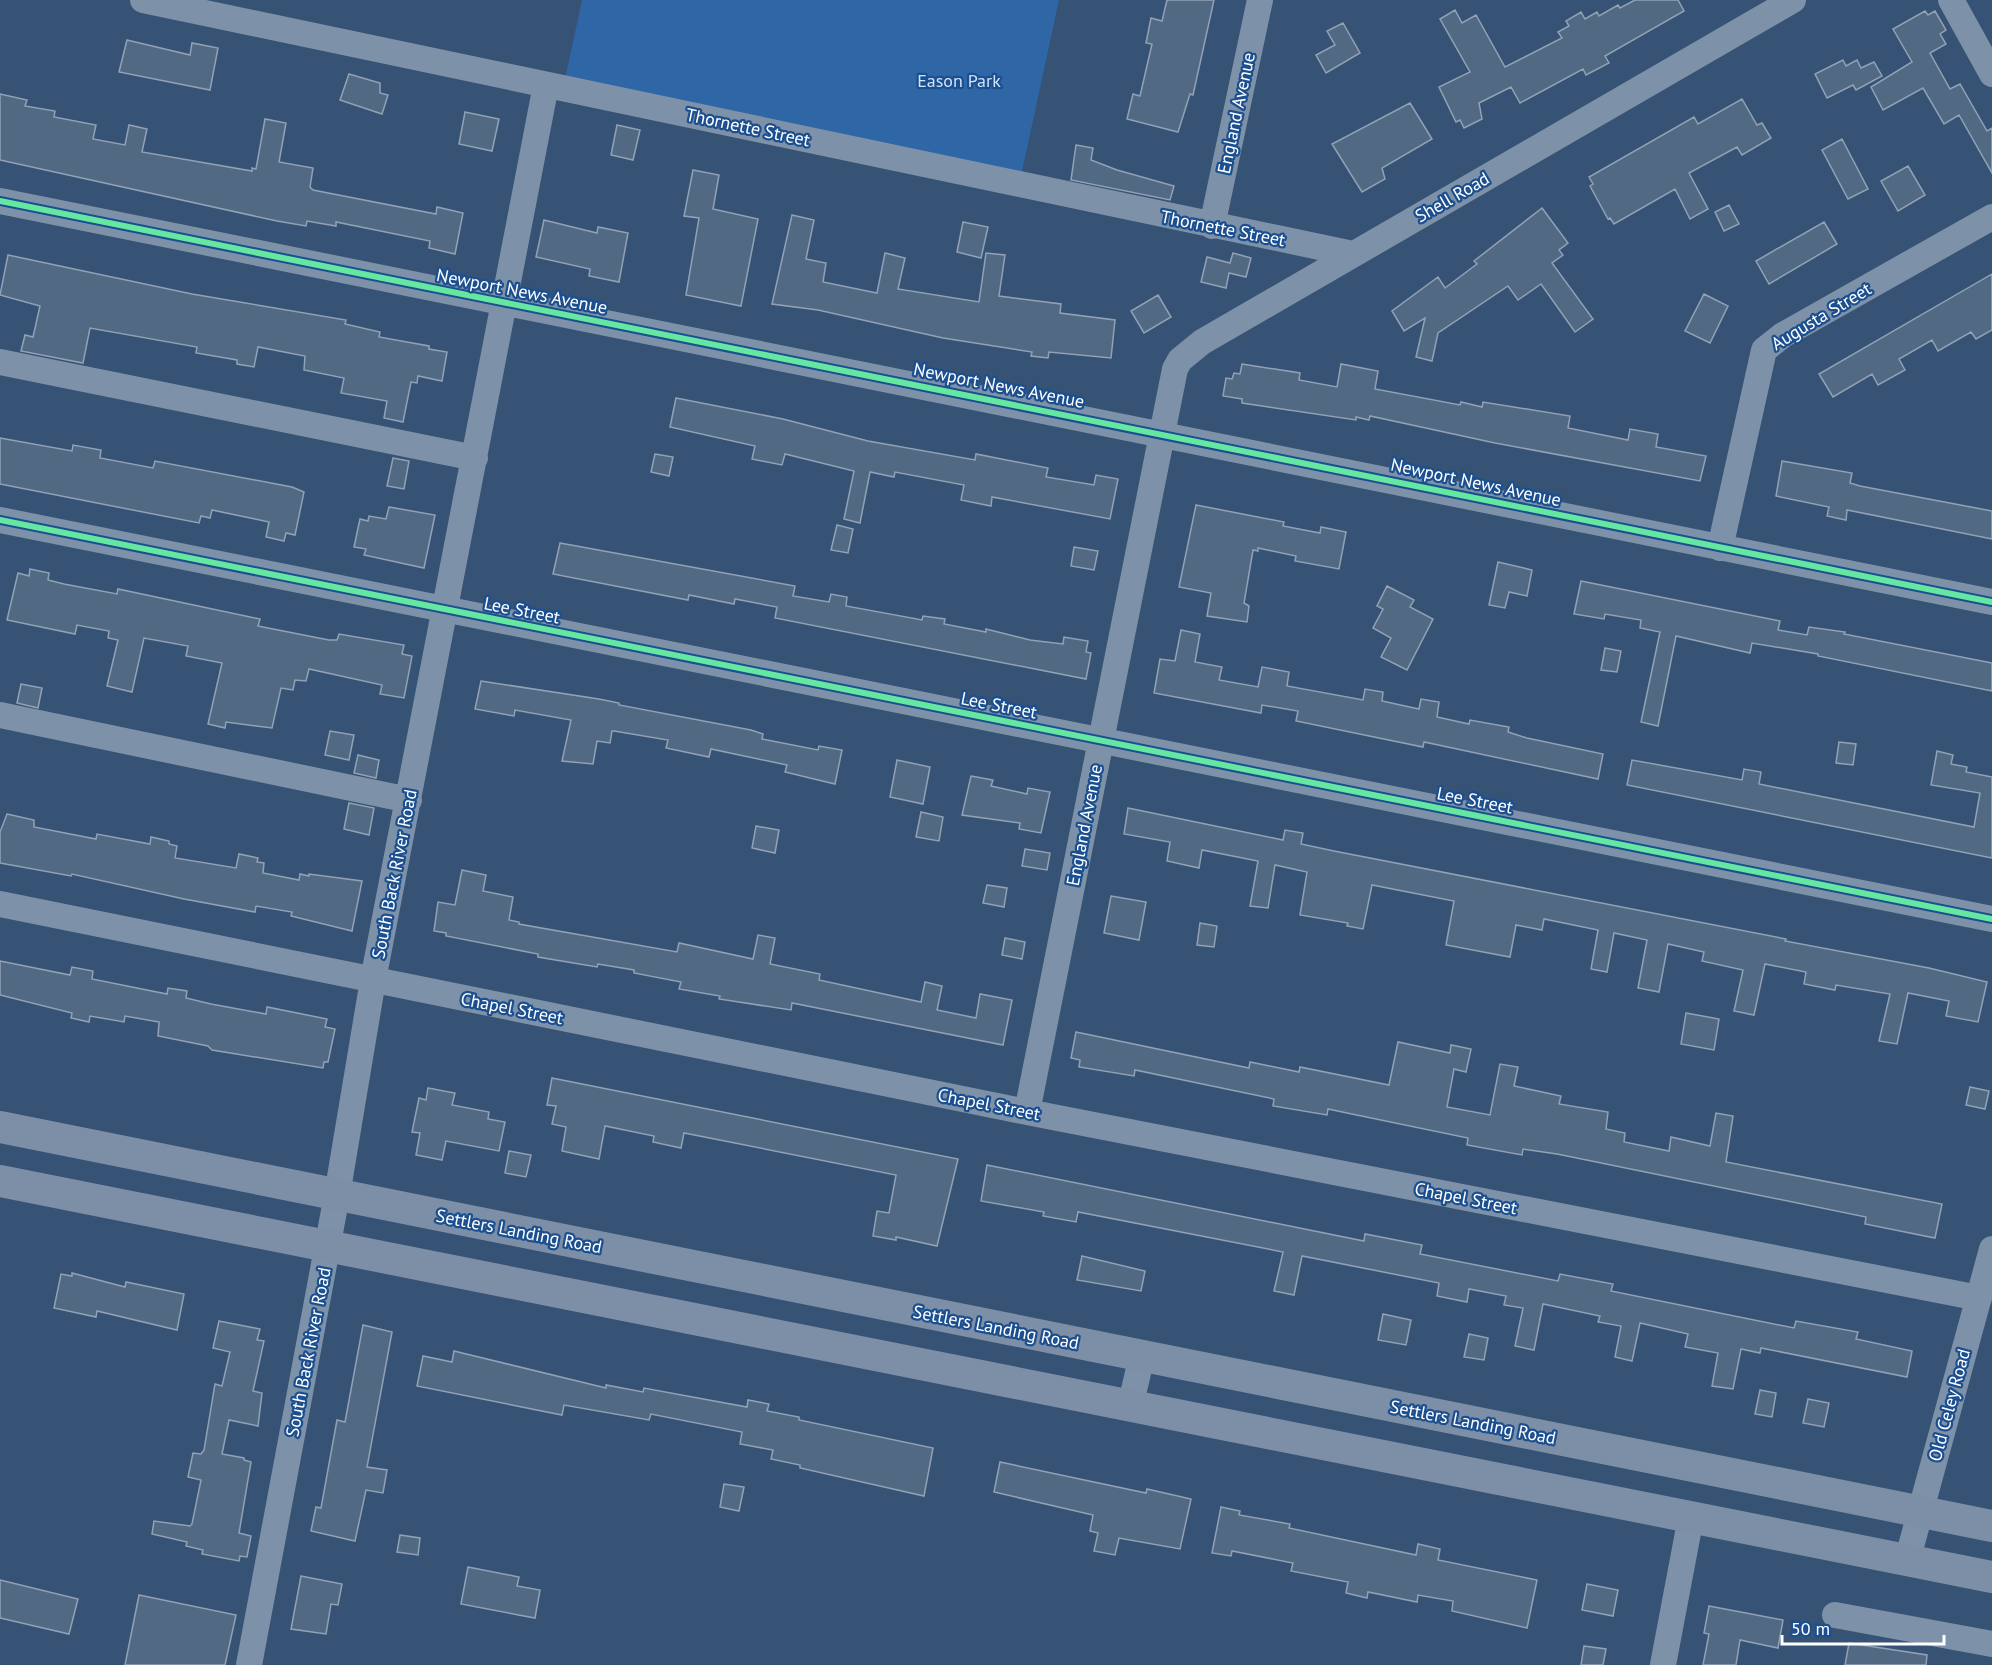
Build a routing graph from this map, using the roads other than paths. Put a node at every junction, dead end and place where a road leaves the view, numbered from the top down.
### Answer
1 (143, 0) edge
2 (1260, 0) edge
3 (1793, 0) edge
4 (1951, 0) edge
5 (1992, 74) edge
6 (546, 85) junction
7 (0, 201) edge
8 (1992, 217) edge
9 (1212, 226) junction
10 (1353, 254) junction
11 (504, 303) junction
12 (0, 362) edge
13 (1163, 433) junction
14 (475, 458) junction
15 (0, 520) edge
16 (1720, 548) junction
17 (1992, 602) edge
18 (446, 610) junction
19 (0, 715) edge
20 (1101, 741) junction
21 (409, 800) junction
22 (0, 904) edge
23 (1992, 919) edge
24 (373, 980) junction
25 (1027, 1112) junction
26 (0, 1127) edge
27 (0, 1181) edge
28 (337, 1195) junction
29 (328, 1246) junction
30 (1992, 1249) edge
31 (1979, 1298) junction
32 (1142, 1356) junction
33 (1130, 1407) junction
34 (1920, 1511) junction
35 (1691, 1517) junction
36 (1992, 1526) edge
37 (1907, 1561) junction
38 (1992, 1577) edge
39 (1835, 1615) dead end
40 (1992, 1644) edge
41 (249, 1665) edge
42 (1663, 1665) edge

1 - 6 street, Thornette Street
2 - 9 street, England Avenue
3 - 10 street, Shell Road
4 - 5 street
6 - 9 street, Thornette Street
6 - 11 street, South Back River Road
7 - 11 street, Newport News Avenue
8 - 16 street, Augusta Street
9 - 10 street, Thornette Street
10 - 13 street, Shell Road
11 - 13 street, Newport News Avenue
11 - 14 street, South Back River Road
12 - 14 street
13 - 16 street, Newport News Avenue
13 - 20 street, England Avenue
14 - 18 street, South Back River Road
15 - 18 street, Lee Street
16 - 17 street, Newport News Avenue
18 - 20 street, Lee Street
18 - 21 street, South Back River Road
19 - 21 street
20 - 23 street, Lee Street
20 - 25 street, England Avenue
21 - 24 street, South Back River Road
22 - 24 street, Chapel Street
24 - 25 street, Chapel Street
24 - 28 street, South Back River Road
25 - 31 street, Chapel Street
26 - 28 main road, Settlers Landing Road
27 - 29 main road
28 - 29 street, South Back River Road
28 - 32 main road, Settlers Landing Road
29 - 33 main road
29 - 41 street, South Back River Road
30 - 31 street, Old Celey Road
31 - 34 street, Old Celey Road
32 - 33 street
32 - 34 main road, Settlers Landing Road
33 - 35 main road
34 - 36 main road, Settlers Landing Road
34 - 37 street, Old Celey Road
35 - 37 main road
35 - 42 street
37 - 38 main road
39 - 40 street

